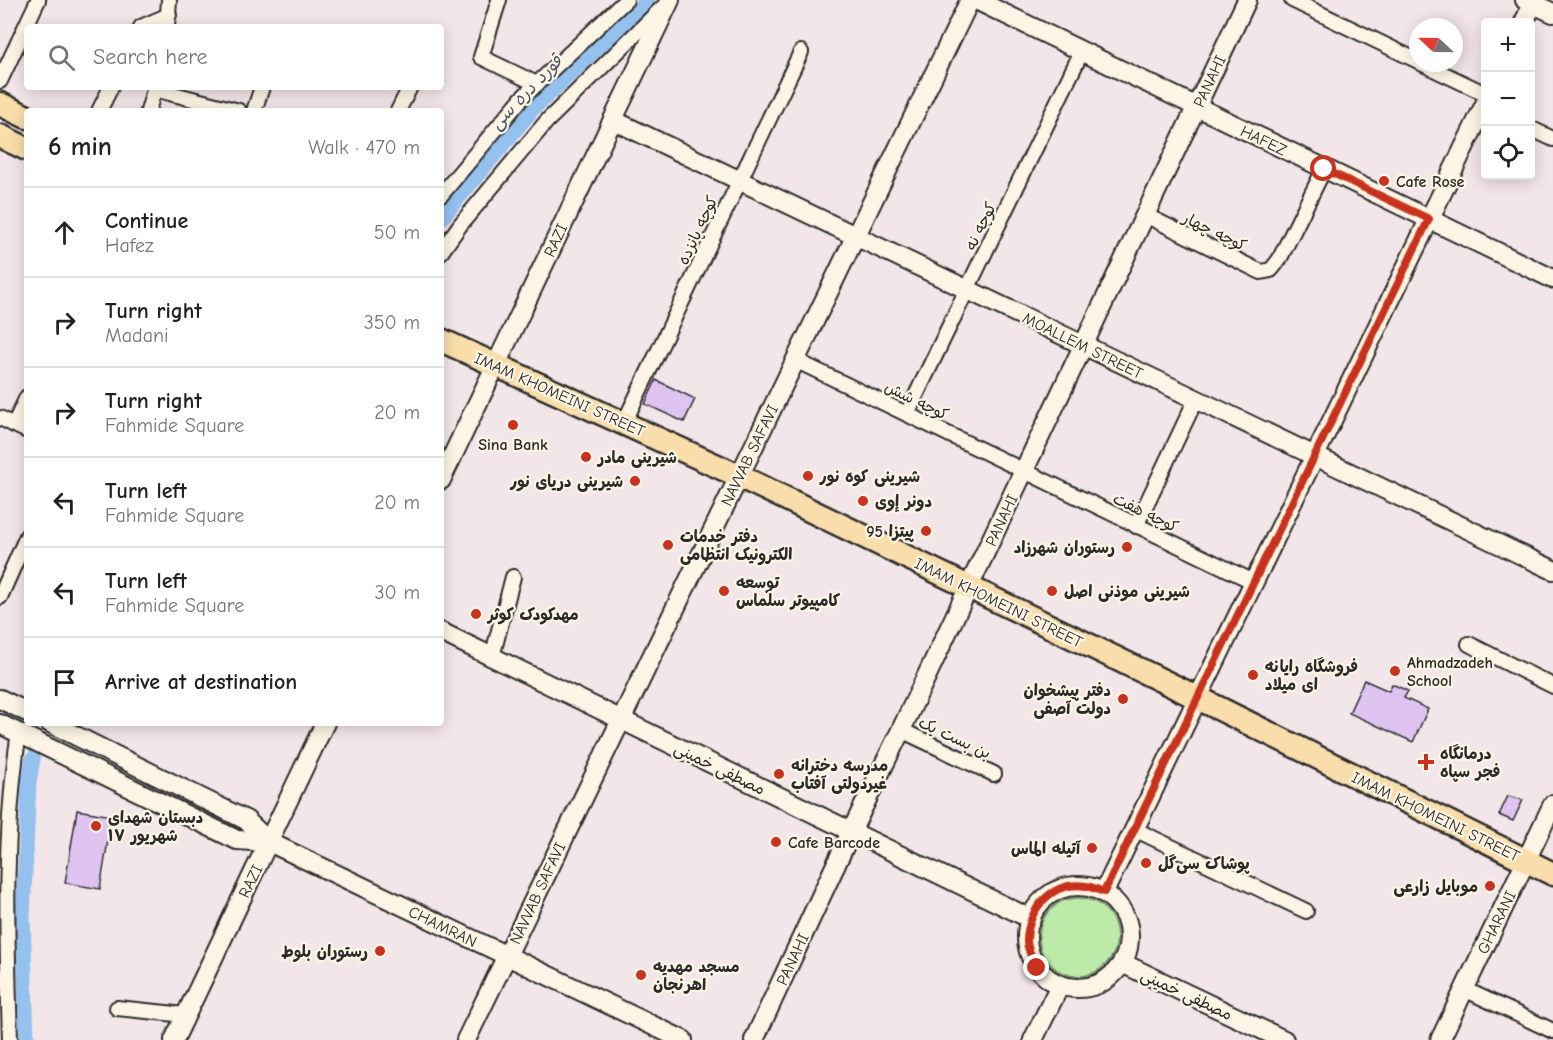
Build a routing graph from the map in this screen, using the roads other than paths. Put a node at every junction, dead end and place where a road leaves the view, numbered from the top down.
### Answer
1 (38, 0) edge
2 (170, 0) edge
3 (499, 0) edge
4 (626, 0) edge
5 (670, 0) edge
6 (970, 0) edge
7 (976, 0) edge
8 (1247, 0) edge
9 (1292, 0) edge
10 (1531, 1) edge
11 (1553, 13) edge
12 (1525, 18) edge
13 (168, 21) edge
14 (27, 24) edge
15 (24, 30) edge
16 (1082, 51) junction
17 (801, 52) dead end
18 (1409, 57) edge
19 (1436, 72) edge
20 (0, 81) edge
21 (537, 84) junction
22 (110, 90) edge
23 (153, 90) edge
24 (161, 90) edge
25 (261, 90) edge
26 (408, 90) edge
27 (1481, 100) edge
28 (0, 104) edge
29 (1196, 107) junction
30 (100, 108) edge
31 (149, 108) edge
32 (228, 108) edge
33 (255, 108) edge
34 (400, 108) edge
35 (1481, 110) edge
36 (24, 116) edge
37 (612, 120) junction
38 (1535, 130) edge
39 (0, 136) edge
40 (1553, 139) edge
41 (24, 148) edge
42 (1324, 169) junction
43 (739, 181) junction
44 (444, 191) edge
45 (1145, 215) junction
46 (1429, 219) junction
47 (855, 236) junction
48 (444, 248) edge
49 (1553, 279) edge
50 (967, 290) junction
51 (444, 341) edge
52 (1083, 345) junction
53 (795, 360) junction
54 (495, 366) junction
55 (1196, 399) junction
56 (24, 412) edge
57 (907, 414) junction
58 (0, 418) edge
59 (624, 423) junction
60 (21, 428) edge
61 (1315, 456) junction
62 (1024, 470) junction
63 (444, 474) edge
64 (739, 476) junction
65 (1136, 526) junction
66 (24, 543) edge
67 (1553, 570) edge
68 (513, 577) dead end
69 (1254, 582) junction
70 (969, 587) junction
71 (0, 597) edge
72 (444, 633) edge
73 (1469, 644) dead end
74 (492, 657) junction
75 (1553, 686) edge
76 (1198, 698) junction
77 (0, 699) edge
78 (24, 707) edge
79 (24, 715) edge
80 (620, 719) junction
81 (0, 723) edge
82 (56, 726) edge
83 (324, 726) edge
84 (901, 730) junction
85 (19, 732) junction
86 (994, 774) dead end
87 (1553, 804) edge
88 (1134, 829) junction
89 (851, 831) junction
90 (268, 842) junction
91 (1527, 861) junction
92 (1553, 874) edge
93 (1104, 892) junction
94 (1306, 911) dead end
95 (1031, 919) junction
96 (507, 956) junction
97 (1122, 963) junction
98 (1060, 985) junction
99 (1464, 989) junction
100 (117, 1008) dead end
101 (186, 1015) junction
102 (1553, 1031) edge
103 (7, 1032) edge
104 (174, 1040) edge
105 (466, 1040) edge
106 (683, 1040) edge
107 (754, 1040) edge
108 (1033, 1040) edge
109 (1284, 1040) edge
110 (1440, 1040) edge

1 - 14 street
2 - 13 street
3 - 21 street
4 - 21 street
5 - 37 street, RAZI
5 - 48 street
6 - 47 street, NAVVAB SAFAVI
7 - 16 street, HAFEZ
8 - 29 street, PANAHI
9 - 18 street
10 - 11 street
10 - 12 street
15 - 20 street
16 - 29 street, HAFEZ
16 - 50 street, کوچه نه
17 - 43 street, کوچه پانزده
19 - 27 street
21 - 44 street
22 - 30 street
23 - 31 street
24 - 32 street
25 - 33 street
26 - 34 street
28 - 36 main road
29 - 42 street, HAFEZ
29 - 45 street, PANAHI
35 - 46 street
37 - 43 street, MOALLEM STREET
37 - 54 street, RAZI
38 - 40 street
39 - 41 main road
42 - 45 street, کوچه چهار
42 - 46 street, HAFEZ
43 - 47 street, MOALLEM STREET
43 - 59 street, کوچه پانزده
45 - 52 street, PANAHI
46 - 49 street, HAFEZ
46 - 61 street
47 - 50 street, MOALLEM STREET
47 - 53 street, NAVVAB SAFAVI
50 - 52 street, MOALLEM STREET
50 - 57 street, کوچه نه
51 - 54 main road, IMAM KHOMEINI STREET
52 - 55 street, MOALLEM STREET
52 - 62 street, PANAHI
53 - 57 street, کوچه شش
53 - 64 street, NAVVAB SAFAVI
54 - 59 main road, IMAM KHOMEINI STREET
54 - 63 street, RAZI
55 - 61 street, MOALLEM STREET
55 - 65 street
56 - 60 street
57 - 62 street, کوچه شش
58 - 60 street
59 - 64 main road, IMAM KHOMEINI STREET
61 - 67 street, MOALLEM STREET
61 - 69 street
62 - 65 street, کوچه هفت
62 - 70 street, PANAHI
64 - 70 main road, IMAM KHOMEINI STREET
64 - 80 street, NAVVAB SAFAVI
65 - 69 street, کوچه هفت
66 - 71 street
68 - 74 street
69 - 76 street
70 - 76 main road, IMAM KHOMEINI STREET
70 - 84 street, PANAHI
72 - 74 street, مصطفی خمینی
73 - 75 street
74 - 80 street, مصطفی خمینی
76 - 88 street
76 - 91 main road, IMAM KHOMEINI STREET
77 - 78 street
79 - 85 street
80 - 89 street, مصطفی خمینی
80 - 96 street, NAVVAB SAFAVI
81 - 85 street, CHAMRAN
82 - 90 street, CHAMRAN
83 - 90 street, RAZI
84 - 86 street, بن بست یک
84 - 89 street, PANAHI
85 - 90 street, CHAMRAN
85 - 103 street
87 - 91 street, GHARANI
88 - 93 street
88 - 94 street
89 - 95 street, مصطفی خمینی
89 - 107 street, PANAHI
90 - 96 street, CHAMRAN
90 - 101 street, RAZI
91 - 92 main road, IMAM KHOMEINI STREET
91 - 99 street, GHARANI
93 - 95 street
93 - 97 street
95 - 98 street
96 - 105 street, NAVVAB SAFAVI
96 - 106 street, CHAMRAN
97 - 98 street
97 - 109 street, مصطفی خمینی
98 - 108 street
99 - 102 street
99 - 110 street, GHARANI
100 - 101 street
101 - 104 street, RAZI

